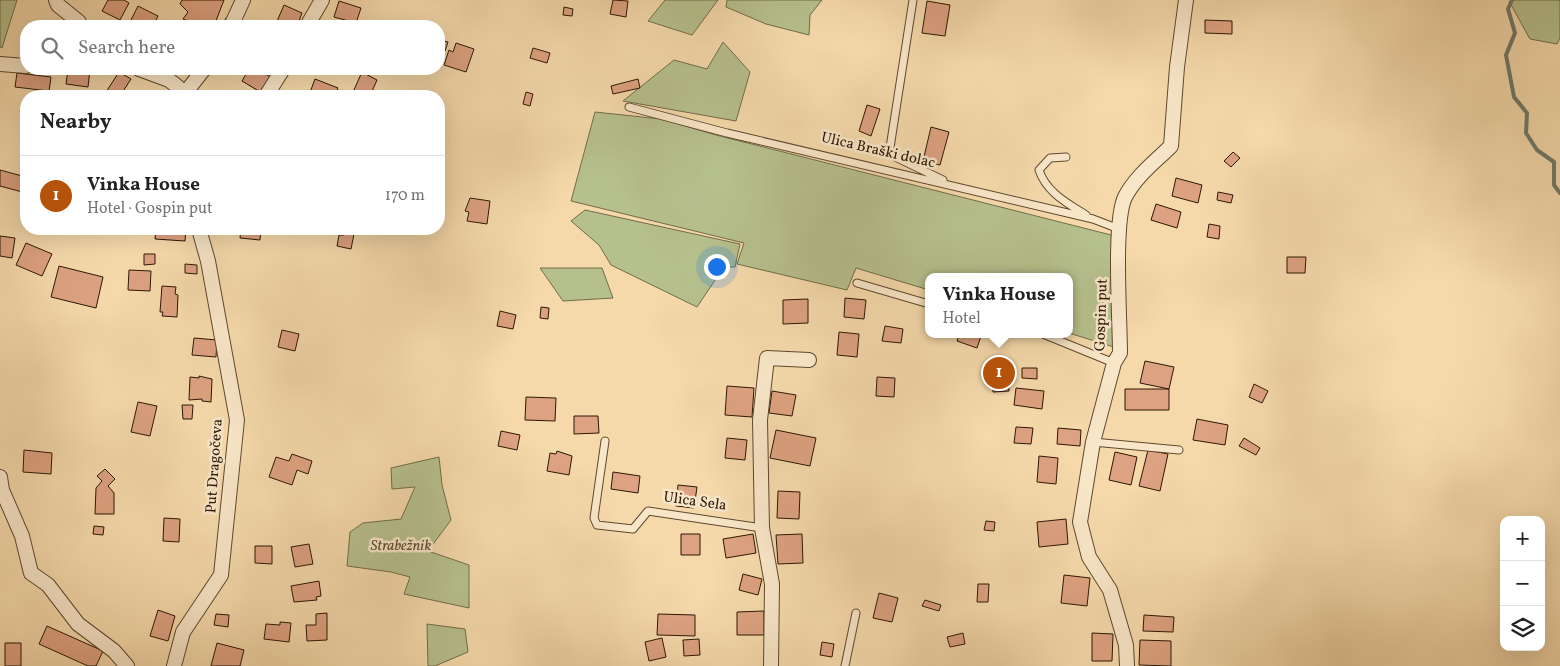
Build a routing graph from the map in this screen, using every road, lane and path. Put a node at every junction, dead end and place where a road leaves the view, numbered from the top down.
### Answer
1 (56, 0) edge
2 (243, 0) edge
3 (322, 0) edge
4 (913, 0) edge
5 (1186, 0) edge
6 (77, 20) edge
7 (234, 20) edge
8 (310, 20) edge
9 (0, 64) edge
10 (20, 66) edge
11 (155, 75) edge
12 (199, 75) edge
13 (279, 75) edge
14 (181, 90) edge
15 (186, 90) edge
16 (270, 90) edge
17 (629, 107) dead end
18 (1066, 157) dead end
19 (955, 186) junction
20 (1093, 219) junction
21 (1119, 229) junction
22 (201, 235) edge
23 (857, 282) dead end
24 (925, 303) edge
25 (1053, 338) edge
26 (809, 360) dead end
27 (1114, 363) junction
28 (605, 441) dead end
29 (1093, 442) junction
30 (1179, 450) dead end
31 (0, 477) edge
32 (762, 528) junction
33 (856, 613) dead end
34 (127, 666) edge
35 (174, 666) edge
36 (771, 666) edge
37 (845, 666) edge
38 (1127, 666) edge

1 - 6 street
2 - 7 street
3 - 8 street
4 - 19 lane
5 - 21 street, Gospin put
9 - 10 street
11 - 14 street
12 - 15 street
13 - 16 street
17 - 19 lane, Ulica Braški dolac
18 - 20 lane
19 - 20 lane, Ulica Braški dolac
20 - 21 lane, Ulica Braški dolac
21 - 27 street, Gospin put
22 - 35 street, Put Dragočeva
23 - 24 lane
25 - 27 lane
26 - 32 street
27 - 29 street, Gospin put
28 - 32 lane, Ulica Sela
29 - 30 lane
29 - 38 street, Gospin put
31 - 34 street
32 - 36 street
33 - 37 lane

